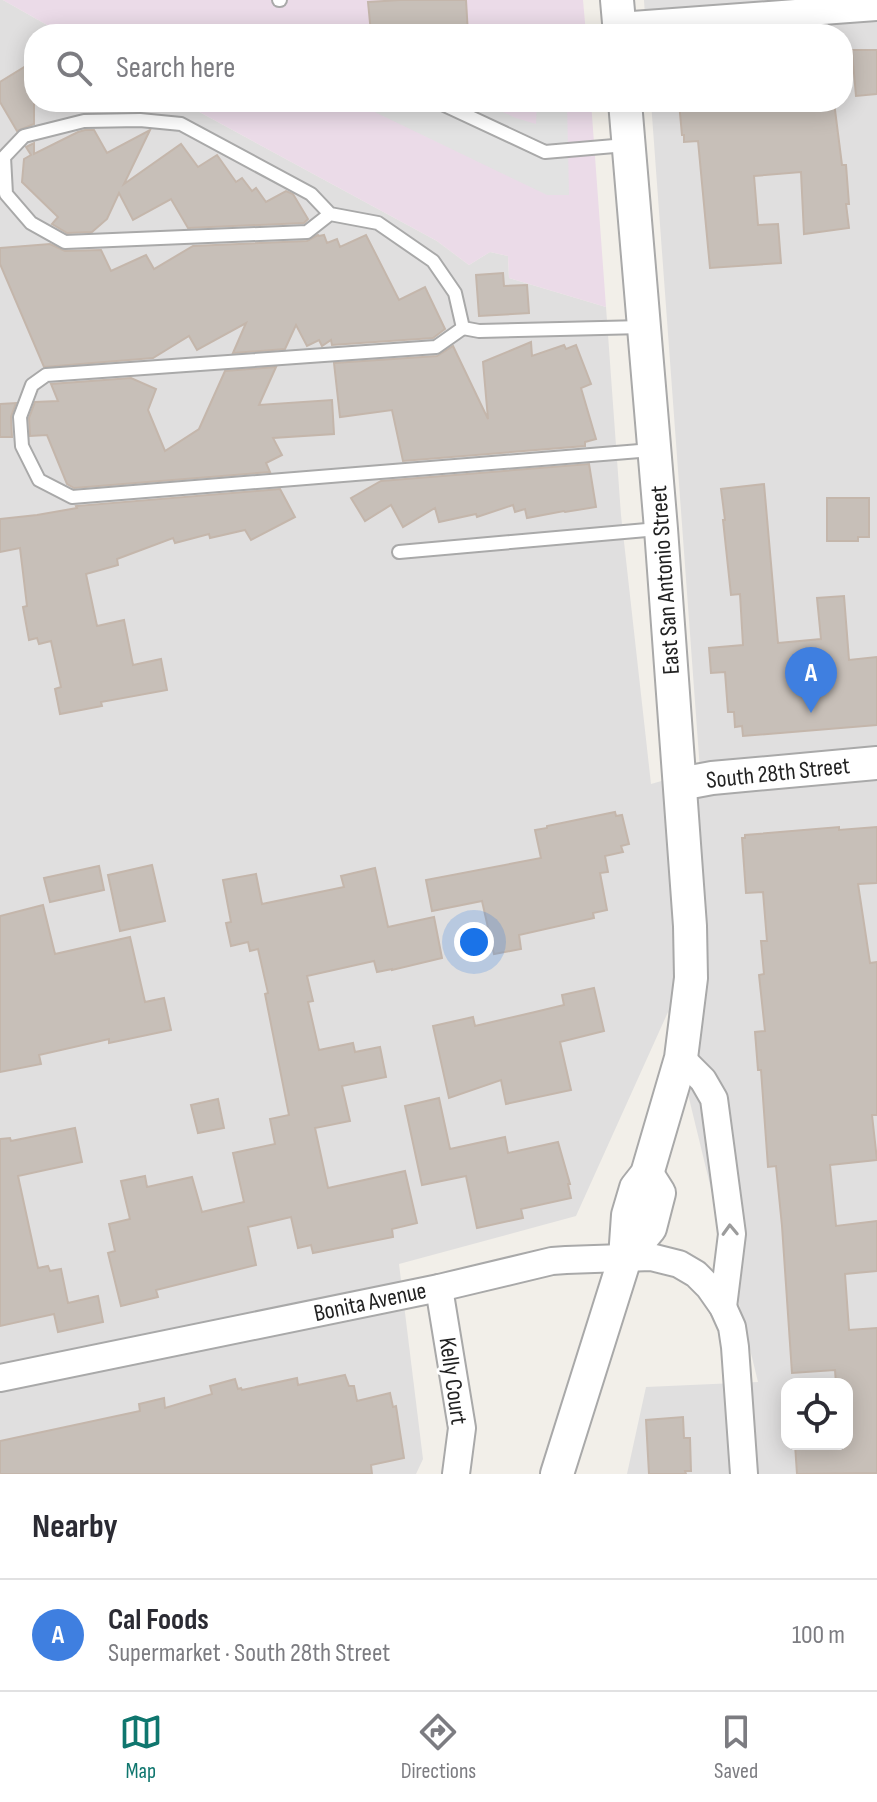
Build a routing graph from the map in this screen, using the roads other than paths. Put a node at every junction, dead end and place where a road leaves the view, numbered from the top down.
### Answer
1 (877, 7) edge
2 (619, 20) edge
3 (459, 112) edge
4 (626, 112) edge
5 (629, 145) junction
6 (330, 214) junction
7 (643, 327) junction
8 (463, 328) junction
9 (655, 450) junction
10 (661, 529) junction
11 (399, 552) dead end
12 (877, 763) edge
13 (680, 784) junction
14 (681, 1058) junction
15 (625, 1258) junction
16 (439, 1288) junction
17 (723, 1307) junction
18 (0, 1378) edge
19 (456, 1474) edge
20 (557, 1474) edge
21 (744, 1474) edge

1 - 2 street
3 - 5 lane
4 - 5 street, East San Antonio Street
5 - 7 street, East San Antonio Street
6 - 6 lane
6 - 8 lane
7 - 8 lane
7 - 9 street, East San Antonio Street
8 - 9 lane
9 - 10 street, East San Antonio Street
10 - 11 lane
10 - 13 street, East San Antonio Street
12 - 13 street, South 28th Street
13 - 14 street, East San Antonio Street
14 - 15 street, East San Antonio Street
17 -> 14 street
15 - 16 street, Bonita Avenue
15 - 17 street, Bonita Avenue
15 - 20 street, East San Antonio Street
16 - 18 street, Bonita Avenue
16 - 19 street, Kelly Court
17 - 21 street

